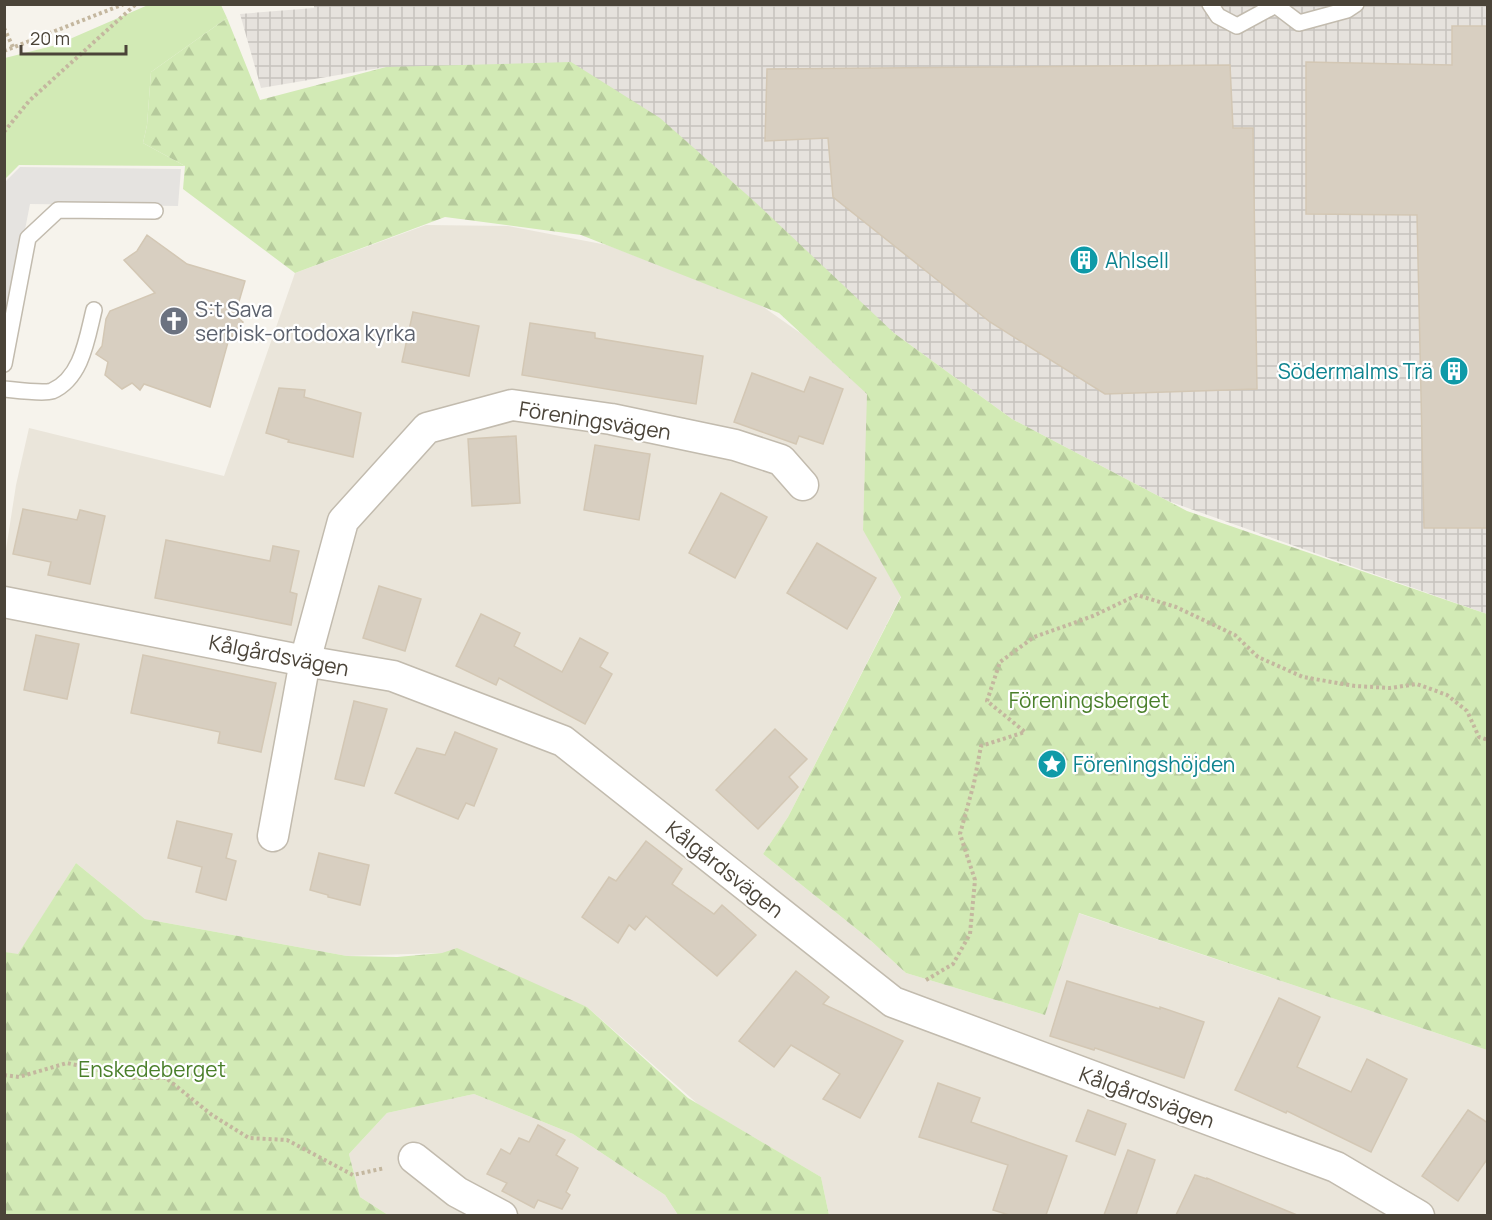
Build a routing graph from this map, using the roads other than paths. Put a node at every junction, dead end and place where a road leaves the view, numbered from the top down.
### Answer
1 (1210, 4) edge
2 (1356, 4) edge
3 (1274, 5) edge
4 (155, 211) dead end
5 (94, 310) dead end
6 (4, 364) edge
7 (4, 389) edge
8 (802, 485) dead end
9 (4, 602) edge
10 (305, 662) junction
11 (273, 836) dead end
12 (414, 1158) road end
13 (502, 1215) edge
14 (1419, 1215) edge

1 - 3 lane
2 - 3 lane
4 - 6 lane
5 - 7 lane
8 - 10 street, Föreningsvägen
9 - 10 street, Kålgårdsvägen
10 - 11 street, Föreningsvägen
10 - 14 street, Kålgårdsvägen
12 - 13 street

